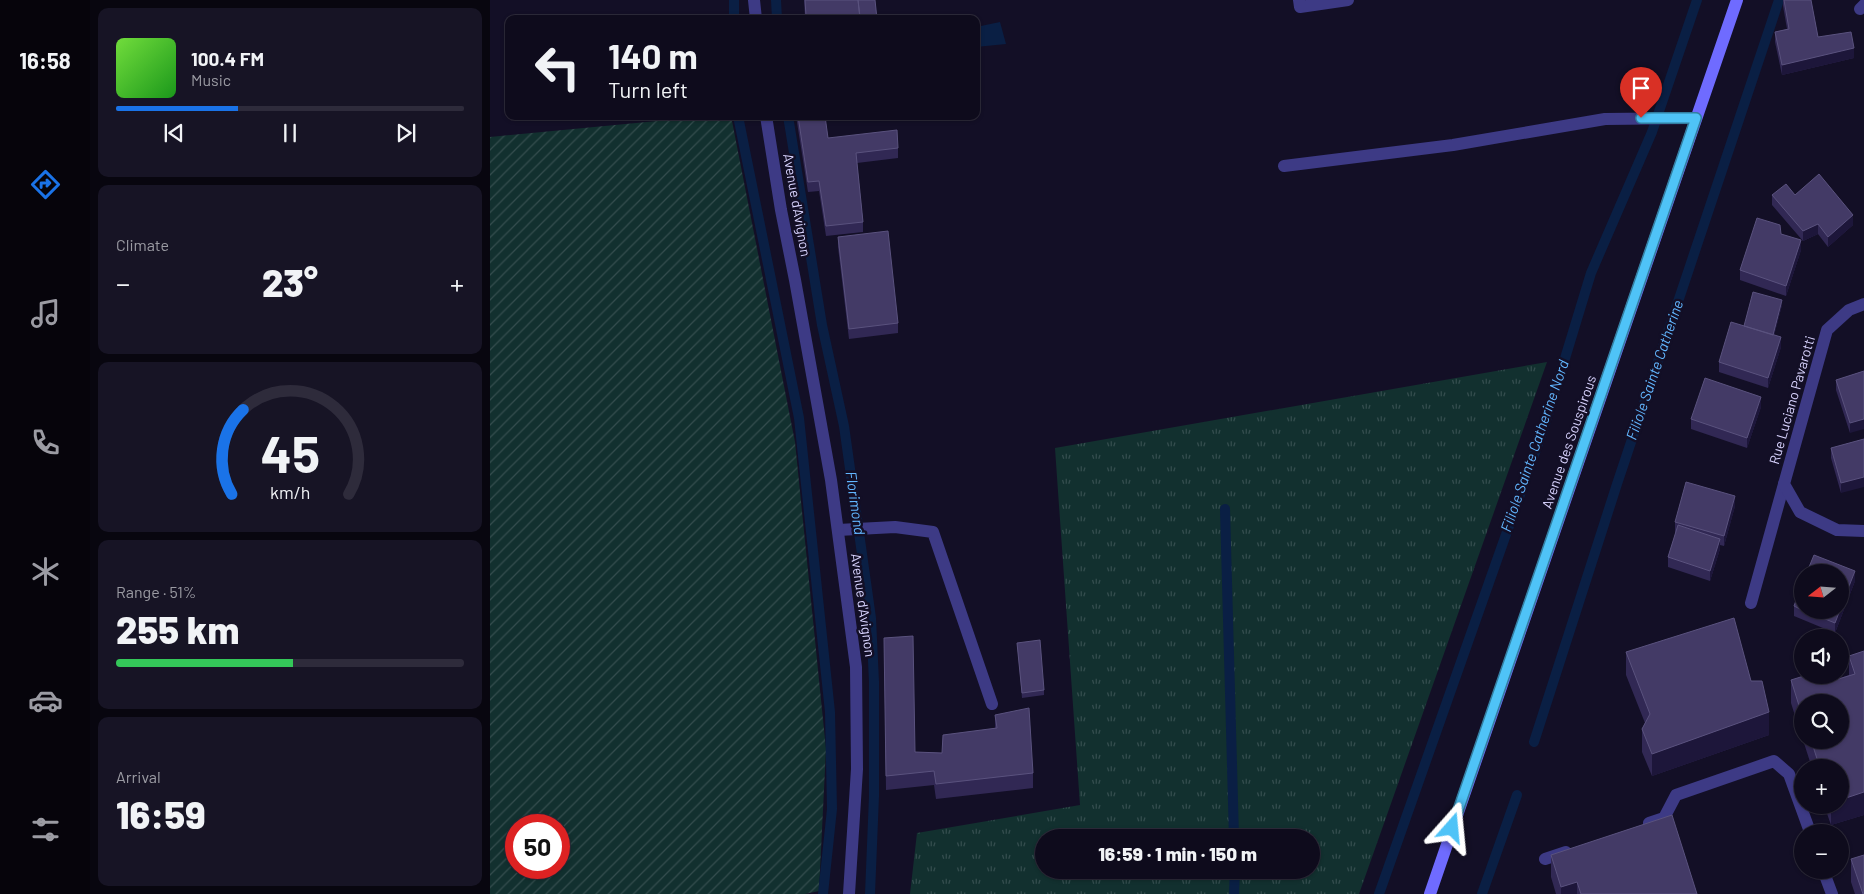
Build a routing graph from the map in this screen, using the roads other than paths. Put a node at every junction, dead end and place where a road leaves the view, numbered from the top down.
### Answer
1 (754, 0) edge
2 (1299, 0) edge
3 (1348, 0) edge
4 (1736, 0) edge
5 (756, 15) edge
6 (1696, 118) junction
7 (767, 120) edge
8 (1284, 166) dead end
9 (1864, 304) edge
10 (1784, 484) junction
11 (838, 530) junction
12 (1864, 530) edge
13 (1751, 602) dead end
14 (992, 704) dead end
15 (1807, 824) edge
16 (1637, 828) edge
17 (1582, 846) edge
18 (1545, 859) dead end
19 (1826, 879) edge
20 (849, 894) edge
21 (1430, 894) edge
22 (1832, 894) edge

1 - 5 street
2 - 3 street
4 - 6 main road, Avenue des Souspirous
6 - 8 street
6 - 21 main road, Avenue des Souspirous
7 - 11 street, Avenue d'Avignon
9 - 10 street, Rue Luciano Pavarotti
10 - 12 street, Rue Luciano Pavarotti
10 - 13 street
11 - 14 street
11 - 20 street, Avenue d'Avignon
15 - 16 street
17 - 18 street
19 - 22 street

